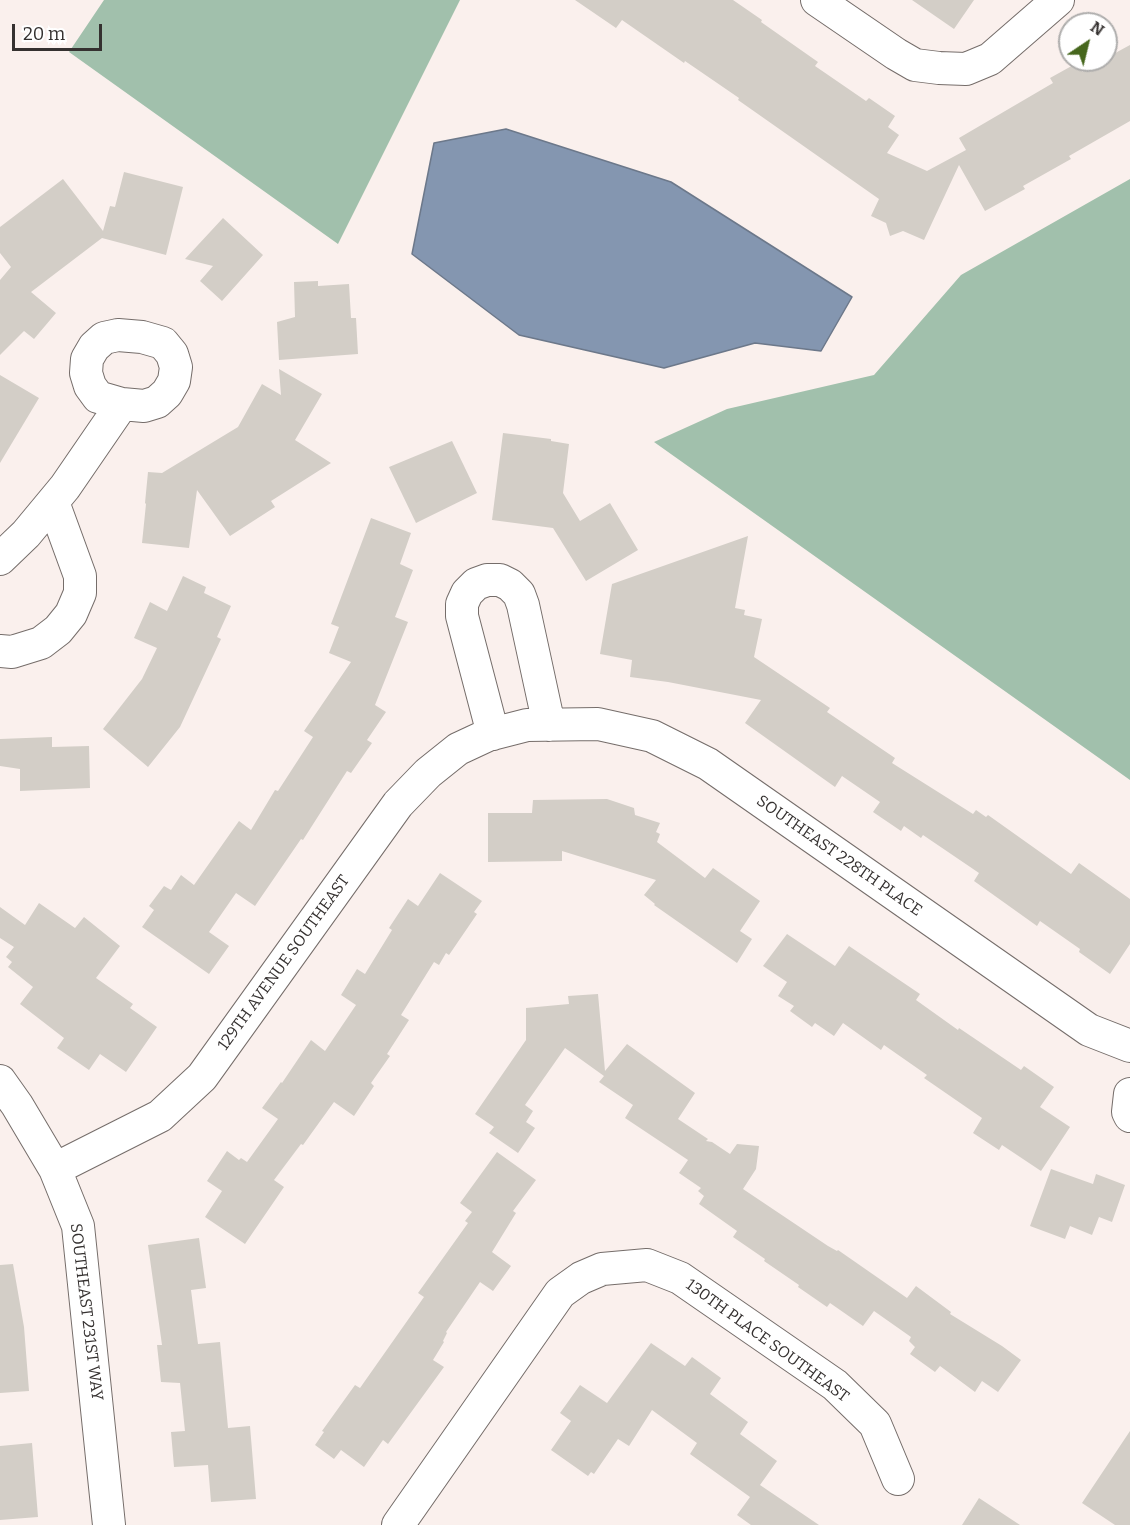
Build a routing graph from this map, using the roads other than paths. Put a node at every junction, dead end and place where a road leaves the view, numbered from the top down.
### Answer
1 (817, 0) edge
2 (1058, 0) edge
3 (122, 404) dead end
4 (53, 502) junction
5 (0, 559) edge
6 (0, 651) edge
7 (538, 725) junction
8 (493, 734) junction
9 (1130, 1046) edge
10 (0, 1081) edge
11 (1130, 1094) edge
12 (1130, 1116) edge
13 (55, 1169) junction
14 (898, 1479) dead end
15 (109, 1525) edge
16 (398, 1525) edge

1 - 2 street
3 - 4 street
4 - 5 street
4 - 6 street
7 - 8 street, 129TH AVENUE SOUTHEAST
7 - 8 street
7 - 9 street, SOUTHEAST 228TH PLACE
8 - 13 street, 129TH AVENUE SOUTHEAST
10 - 13 street, SOUTHEAST 231ST WAY
11 - 12 street
13 - 15 street, SOUTHEAST 231ST WAY
14 - 16 street, 130TH PLACE SOUTHEAST

